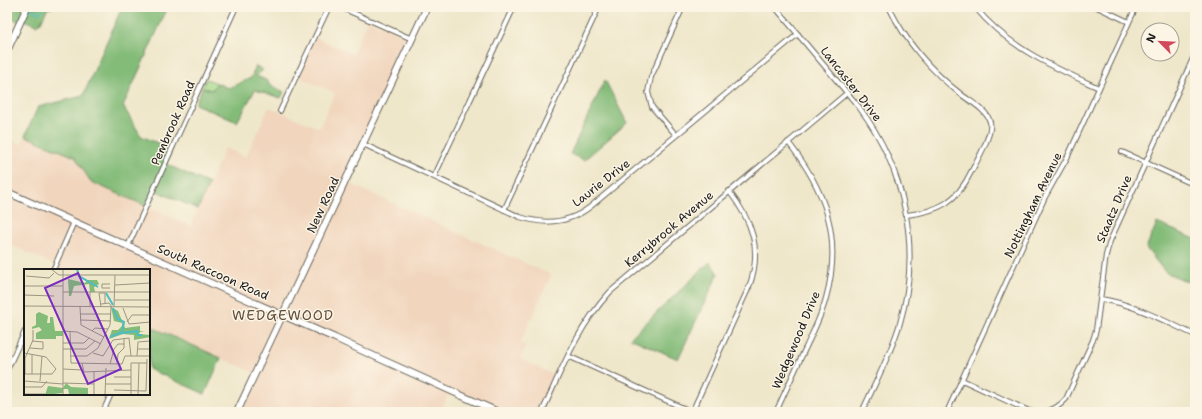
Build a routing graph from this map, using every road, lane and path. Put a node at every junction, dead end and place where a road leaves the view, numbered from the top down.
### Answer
1 (236, 7) edge
2 (329, 7) edge
3 (340, 7) edge
4 (427, 7) edge
5 (514, 7) edge
6 (599, 7) edge
7 (683, 7) edge
8 (775, 7) edge
9 (889, 7) edge
10 (975, 7) edge
11 (1097, 7) edge
12 (1136, 7) edge
13 (26, 10) edge
14 (1129, 22) junction
15 (798, 34) junction
16 (412, 39) junction
17 (7, 51) edge
18 (1195, 54) edge
19 (1099, 88) junction
20 (847, 93) junction
21 (280, 111) dead end
22 (676, 136) junction
23 (788, 142) junction
24 (363, 144) junction
25 (1122, 152) dead end
26 (1146, 162) junction
27 (434, 177) junction
28 (1195, 185) edge
29 (729, 191) junction
30 (7, 192) edge
31 (504, 210) junction
32 (907, 215) junction
33 (74, 222) junction
34 (128, 246) junction
35 (53, 269) edge
36 (1101, 299) junction
37 (283, 315) junction
38 (24, 333) edge
39 (1195, 335) edge
40 (568, 356) junction
41 (7, 370) edge
42 (962, 380) junction
43 (111, 395) edge
44 (103, 412) edge
45 (237, 412) edge
46 (498, 412) edge
47 (542, 412) edge
48 (692, 412) edge
49 (776, 412) edge
50 (862, 412) edge
51 (948, 412) edge
52 (1030, 412) edge
53 (1044, 412) edge

1 - 34 street, Pembrook Road
2 - 21 street
3 - 16 street
4 - 16 street, New Road
5 - 27 street
6 - 31 street
7 - 22 street
8 - 15 street, Lancaster Drive
9 - 32 street
10 - 19 street
11 - 14 street
12 - 14 street, Nottingham Avenue
13 - 17 street
14 - 19 street, Nottingham Avenue
15 - 20 street, Lancaster Drive
15 - 22 street, Laurie Drive
16 - 24 street, New Road
18 - 26 street, Staatz Drive
19 - 42 street, Nottingham Avenue
20 - 23 street, Kerrybrook Avenue
20 - 32 street, Lancaster Drive
22 - 31 street, Laurie Drive
23 - 29 street, Kerrybrook Avenue
23 - 49 street, Wedgewood Drive
24 - 27 street, Laurie Drive
24 - 37 street, New Road
25 - 26 street
26 - 28 street
26 - 36 street, Staatz Drive
27 - 31 street, Laurie Drive
29 - 40 street, Kerrybrook Avenue
29 - 48 street
30 - 33 street, South Raccoon Road
32 - 50 street, Lancaster Drive
33 - 34 street, South Raccoon Road
33 - 35 street
34 - 37 street, South Raccoon Road
36 - 39 street
36 - 53 street, Staatz Drive
37 - 45 street, New Road
37 - 46 street, South Raccoon Road
38 - 41 street
40 - 47 street, Kerrybrook Avenue
40 - 48 street
42 - 51 street, Nottingham Avenue
42 - 52 street
43 - 44 street

